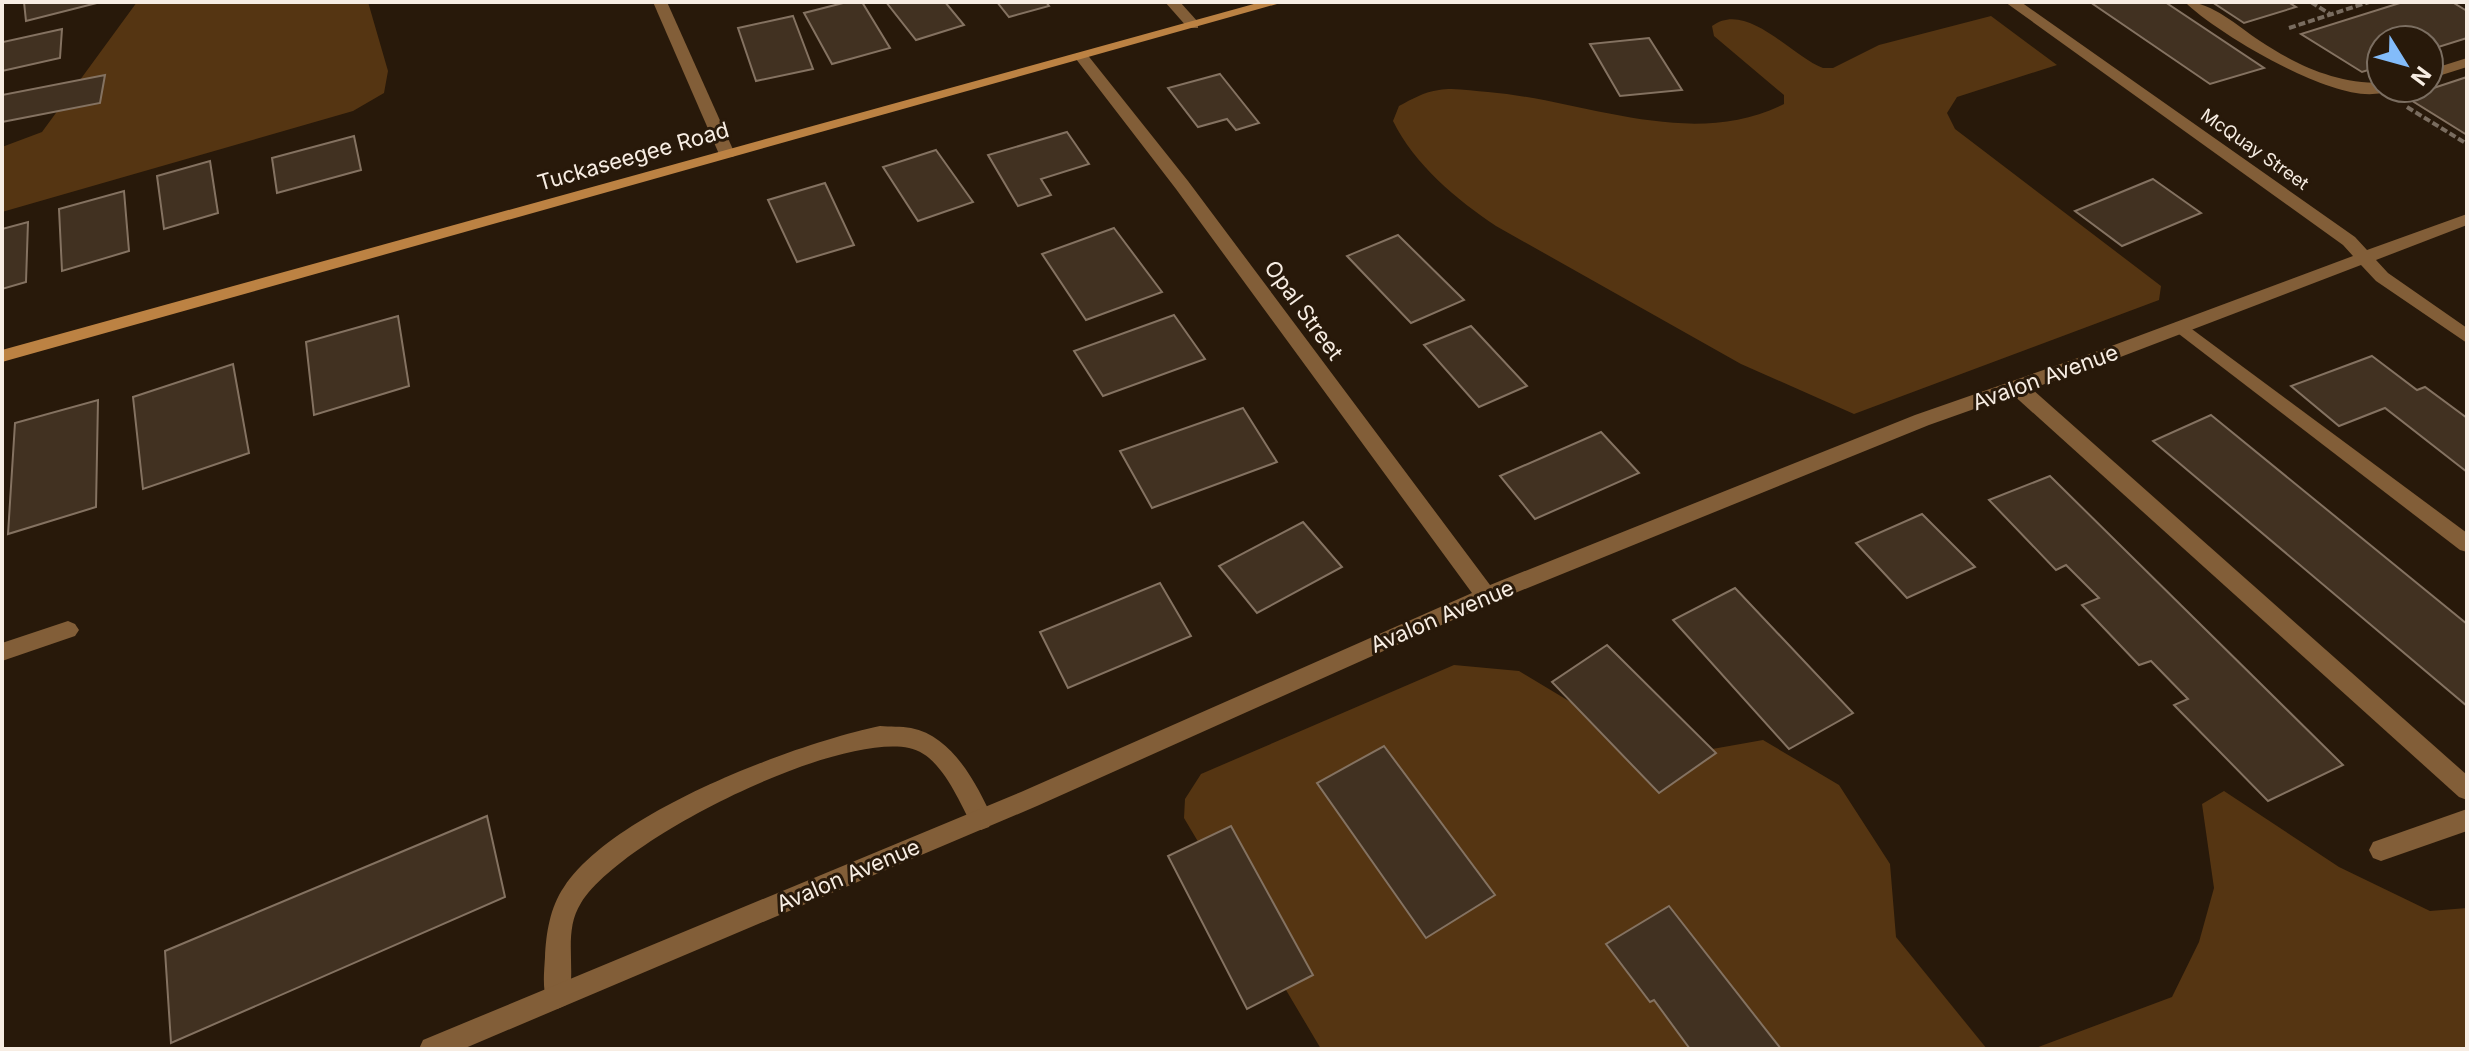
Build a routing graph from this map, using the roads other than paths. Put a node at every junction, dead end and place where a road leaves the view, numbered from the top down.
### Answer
1 (660, 2) edge
2 (1172, 2) edge
3 (1277, 2) edge
4 (2012, 2) edge
5 (2192, 2) edge
6 (1193, 25) junction
7 (1081, 56) junction
8 (2467, 62) edge
9 (2445, 70) edge
10 (2365, 88) edge
11 (727, 154) junction
12 (2467, 219) edge
13 (2364, 258) junction
14 (2181, 327) junction
15 (2467, 337) edge
16 (2, 356) edge
17 (2017, 387) junction
18 (2467, 544) edge
19 (1486, 596) junction
20 (68, 630) dead end
21 (2, 652) edge
22 (2467, 790) edge
23 (981, 819) junction
24 (2467, 820) edge
25 (2381, 850) dead end
26 (557, 996) junction
27 (432, 1049) edge

1 - 11 street
2 - 6 street
3 - 6 main road, Tuckaseegee Road
4 - 13 street, McQuay Street
5 - 10 street
6 - 7 main road, Tuckaseegee Road
7 - 11 main road, Tuckaseegee Road
7 - 19 street, Opal Street
8 - 9 street
11 - 16 main road, Tuckaseegee Road
12 - 13 street, Avalon Avenue
13 - 14 street, Avalon Avenue
13 - 15 street, McQuay Street
14 - 17 street, Avalon Avenue
14 - 18 street
17 - 19 street, Avalon Avenue
17 - 22 street
19 - 23 street, Avalon Avenue
20 - 21 street
23 - 26 street, Avalon Avenue
23 - 26 street
24 - 25 street
26 - 27 street, Avalon Avenue

